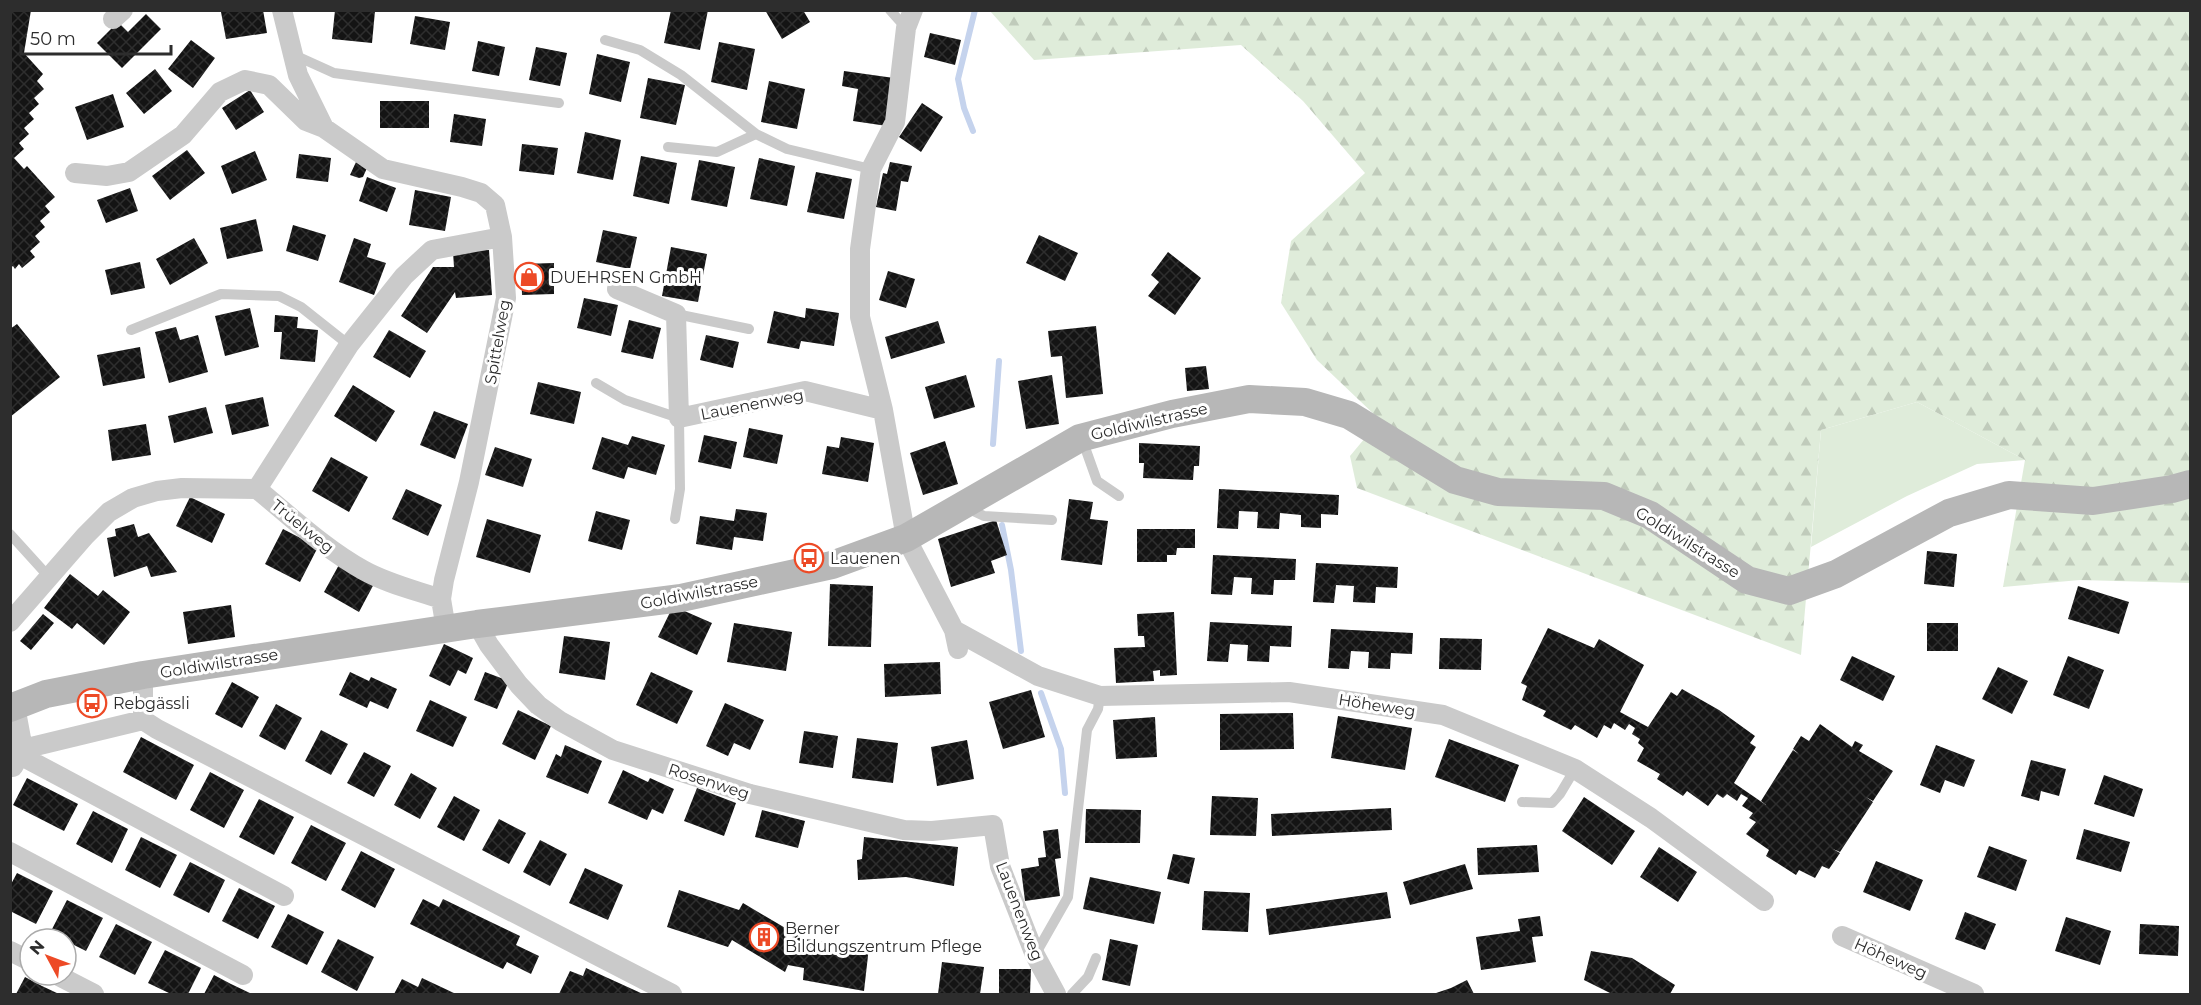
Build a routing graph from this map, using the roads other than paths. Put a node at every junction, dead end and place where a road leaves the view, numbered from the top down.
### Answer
1 (282, 10) edge
2 (890, 10) edge
3 (910, 19) edge
4 (605, 40) dead end
5 (292, 54) junction
6 (559, 104) dead end
7 (324, 128) junction
8 (756, 134) junction
9 (668, 147) dead end
10 (871, 169) junction
11 (75, 173) dead end
12 (502, 237) junction
13 (617, 289) dead end
14 (676, 314) junction
15 (749, 329) dead end
16 (130, 330) dead end
17 (349, 345) junction
18 (596, 383) dead end
19 (883, 410) junction
20 (679, 418) junction
21 (1082, 438) junction
22 (2190, 484) edge
23 (257, 489) junction
24 (1119, 496) dead end
25 (963, 505) junction
26 (675, 519) dead end
27 (1052, 520) dead end
28 (10, 534) edge
29 (906, 538) junction
30 (49, 577) junction
31 (441, 599) junction
32 (10, 622) edge
33 (477, 624) junction
34 (446, 629) junction
35 (143, 675) junction
36 (1101, 696) junction
37 (13, 707) edge
38 (143, 720) junction
39 (16, 756) edge
40 (1575, 769) junction
41 (1522, 802) dead end
42 (993, 825) joint
43 (10, 852) edge
44 (284, 896) dead end
45 (1764, 901) dead end
46 (1842, 936) dead end
47 (1035, 955) junction
48 (1096, 958) dead end
49 (243, 975) dead end
50 (78, 986) edge
51 (94, 994) edge
52 (672, 994) edge
53 (1056, 994) edge
54 (1072, 994) edge
55 (1974, 994) edge

1 - 5 street, Spittelweg
2 - 3 lane
3 - 10 street
4 - 8 lane
5 - 6 lane
5 - 7 street, Spittelweg
7 - 11 street, Spittelweg
7 - 12 street, Spittelweg
8 - 9 lane
8 - 10 lane
10 - 19 street
12 - 17 street, Trüelweg
12 - 31 street, Spittelweg
13 - 14 street
14 - 15 lane
14 - 20 street, Lauenenweg
16 - 17 lane
17 - 23 street, Trüelweg
18 - 20 lane
19 - 20 street, Lauenenweg
19 - 29 street
20 - 26 lane
21 - 22 street, Goldiwilstrasse
21 - 24 lane
21 - 25 street, Goldiwilstrasse
23 - 30 street
23 - 31 street, Trüelweg
25 - 27 lane
25 - 29 street, Goldiwilstrasse
28 - 30 lane
29 - 33 street, Goldiwilstrasse
29 - 36 street, Höheweg
30 - 32 street
31 - 34 street, Spittelweg
33 - 34 street, Goldiwilstrasse
33 - 42 street, Rosenweg
34 - 35 street, Goldiwilstrasse
35 - 37 street, Goldiwilstrasse
35 - 38 street
36 - 40 street, Höheweg
36 - 47 lane
37 - 39 street
38 - 39 street
38 - 52 street
39 - 44 street
40 - 41 lane
40 - 45 street, Höheweg
42 - 47 street, Lauenenweg
43 - 49 street
46 - 55 street, Höheweg
47 - 53 street, Lauenenweg
48 - 54 lane
50 - 51 street

